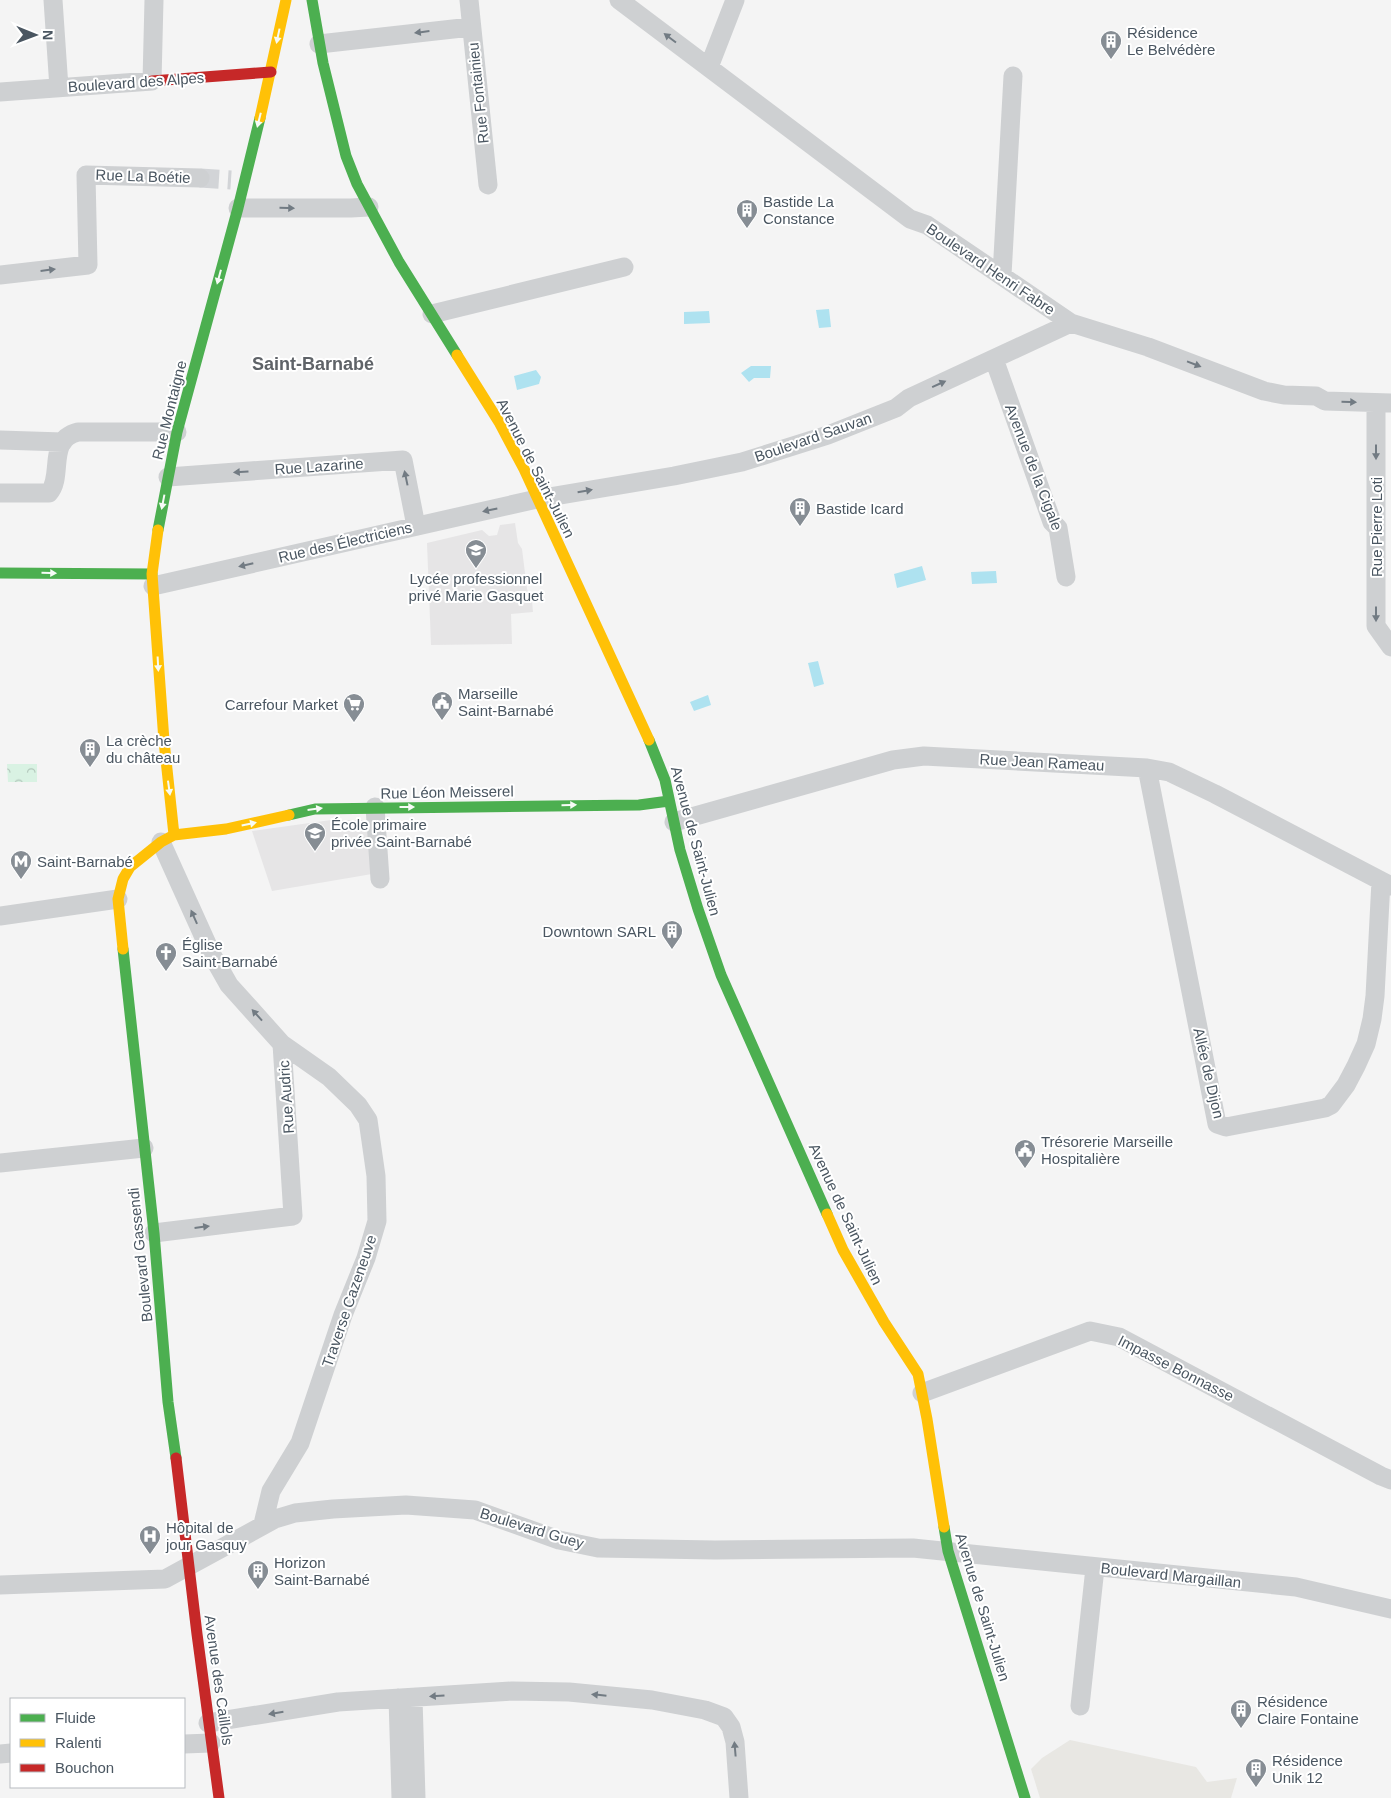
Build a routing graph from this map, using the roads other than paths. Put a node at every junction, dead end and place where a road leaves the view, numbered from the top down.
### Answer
1 (53, 0) edge
2 (154, 0) edge
3 (286, 0) edge
4 (312, 0) edge
5 (469, 0) edge
6 (619, 0) edge
7 (735, 0) edge
8 (471, 27) junction
9 (319, 44) junction
10 (709, 67) junction
11 (271, 72) junction
12 (1013, 76) dead end
13 (152, 80) junction
14 (60, 88) junction
15 (0, 92) edge
16 (200, 178) tunnel mouth
17 (488, 185) dead end
18 (369, 207) junction
19 (238, 208) junction
20 (624, 267) dead end
21 (0, 275) edge
22 (1002, 275) junction
23 (432, 314) junction
24 (1071, 323) junction
25 (994, 359) junction
26 (1384, 403) edge
27 (177, 432) junction
28 (0, 440) edge
29 (63, 442) junction
30 (168, 477) junction
31 (0, 493) edge
32 (537, 499) junction
33 (416, 526) junction
34 (0, 572) edge
35 (1066, 577) dead end
36 (153, 580) junction
37 (1391, 647) edge
38 (1147, 768) junction
39 (669, 800) junction
40 (375, 807) junction
41 (674, 822) junction
42 (168, 839) junction
43 (380, 879) dead end
44 (1386, 883) edge
45 (118, 899) junction
46 (0, 916) edge
47 (282, 1044) junction
48 (144, 1148) junction
49 (0, 1163) edge
50 (154, 1233) junction
51 (922, 1393) junction
52 (1391, 1480) edge
53 (263, 1524) junction
54 (948, 1551) junction
55 (189, 1566) junction
56 (1095, 1568) junction
57 (0, 1585) edge
58 (1391, 1609) edge
59 (406, 1698) junction
60 (1080, 1706) dead end
61 (208, 1724) junction
62 (211, 1743) junction
63 (185, 1744) edge
64 (219, 1798) edge
65 (401, 1798) edge
66 (416, 1798) edge
67 (739, 1798) edge
68 (1025, 1798) edge

1 - 14 street
2 - 13 street
3 -> 11 street, Rue Montaigne
4 - 9 street, Avenue de Saint-Julien
5 - 8 street, Rue Fontainieu
10 -> 6 street, Boulevard Henri Fabre
7 - 10 street
8 -> 9 street
8 - 17 street, Rue Fontainieu
9 - 18 street, Avenue de Saint-Julien
10 - 22 street, Boulevard Henri Fabre
11 - 13 street, Boulevard des Alpes
11 -> 19 street, Rue Montaigne
12 - 22 street
13 - 14 street, Boulevard des Alpes
14 - 15 street, Boulevard des Alpes
21 -> 16 street, Rue La Boétie
19 -> 18 street
18 - 23 street, Avenue de Saint-Julien
19 -> 27 street, Rue Montaigne
20 - 23 street
22 - 24 street, Boulevard Henri Fabre
23 - 32 street, Avenue de Saint-Julien
24 - 25 street, Boulevard Sauvan
24 -> 26 street, Boulevard Henri Fabre
32 -> 25 street, Boulevard Sauvan
25 - 35 street, Avenue de la Cigale
26 -> 37 street, Rue Pierre Loti
27 - 29 street
27 - 30 street, Rue Montaigne
28 - 29 street
29 - 31 street
33 -> 30 street, Rue Lazarine
30 -> 36 street, Rue Montaigne
32 -> 33 street, Rue des Électriciens
32 - 39 street, Avenue de Saint-Julien
33 -> 36 street, Rue des Électriciens
34 -> 36 street
36 -> 42 street, Rue Montaigne
38 - 41 street, Rue Jean Rameau
38 - 44 street, Rue Jean Rameau
38 - 44 street, Allée de Dijon
40 -> 39 street, Rue Léon Meisserel
39 - 41 street, Avenue de Saint-Julien
42 -> 40 street, Rue Léon Meisserel
40 - 43 street
41 - 51 street, Avenue de Saint-Julien
42 - 45 street
47 -> 42 street, Rue Audric
45 - 46 street
45 - 48 street, Boulevard Gassendi
50 -> 47 street, Rue Audric
47 - 53 street, Traverse Cazeneuve
48 - 49 street
48 - 50 street, Boulevard Gassendi
50 - 55 street, Boulevard Gassendi
51 - 52 street, Impasse Bonnasse
51 - 54 street, Avenue de Saint-Julien
53 - 54 street, Boulevard Guey
53 - 55 street, Boulevard Guey
54 - 56 street, Boulevard Margaillan
54 - 68 street, Avenue de Saint-Julien
55 - 57 street, Boulevard Guey
55 - 61 street, Avenue des Caillols
56 - 58 street, Boulevard Margaillan
56 - 60 street
59 -> 61 street
59 - 65 street
59 - 66 street
67 -> 59 street
61 - 62 street, Avenue des Caillols
62 - 63 street
62 - 64 street, Avenue des Caillols

